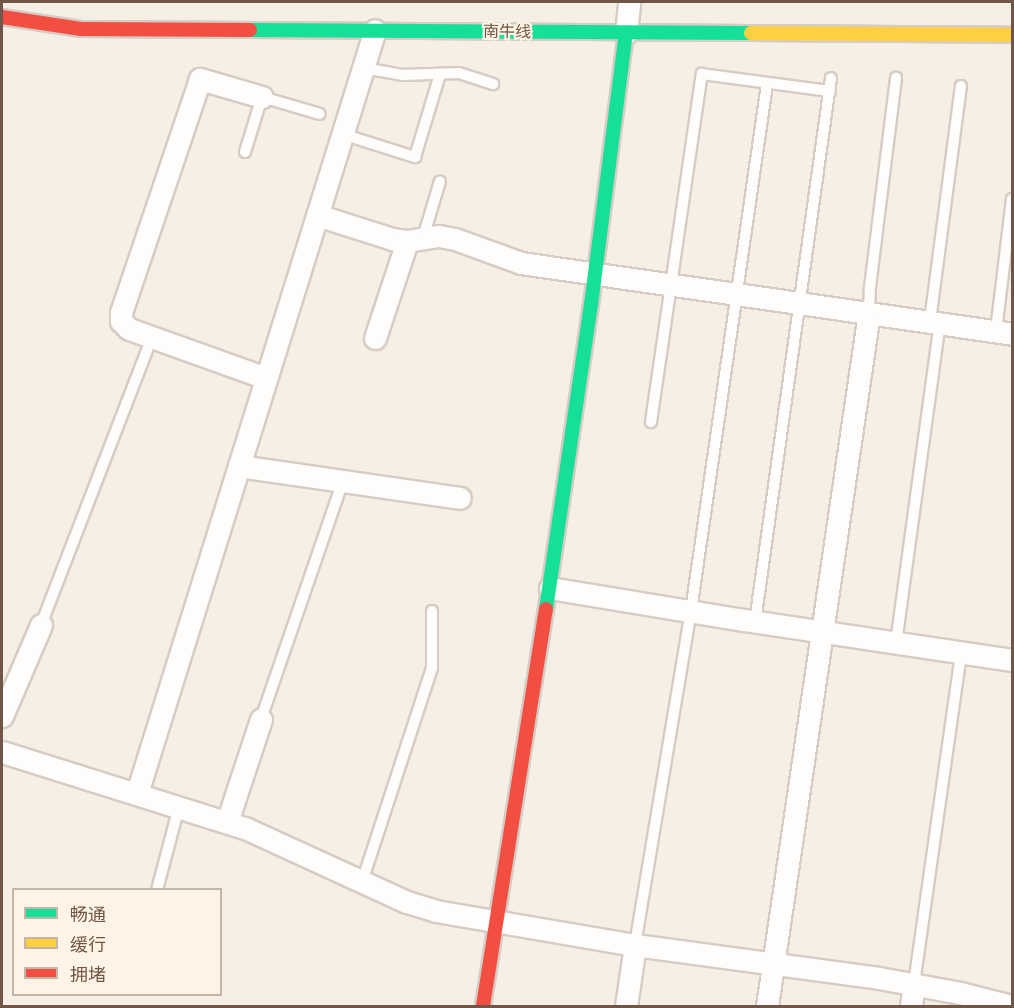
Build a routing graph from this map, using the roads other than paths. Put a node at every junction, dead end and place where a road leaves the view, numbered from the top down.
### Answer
1 (628, 6) edge
2 (2, 17) edge
3 (375, 30) junction
4 (626, 33) junction
5 (1012, 35) edge
6 (363, 68) junction
7 (440, 74) junction
8 (831, 78) dead end
9 (896, 78) dead end
10 (493, 84) dead end
11 (767, 84) junction
12 (961, 86) dead end
13 (830, 91) junction
14 (262, 97) junction
15 (320, 114) dead end
16 (342, 134) junction
17 (245, 152) dead end
18 (440, 181) dead end
19 (1012, 199) edge
20 (317, 215) junction
21 (415, 240) junction
22 (596, 272) junction
23 (671, 283) junction
24 (737, 293) junction
25 (800, 302) junction
26 (869, 313) junction
27 (935, 322) junction
28 (1004, 332) edge
29 (152, 338) junction
30 (375, 338) dead end
31 (266, 378) junction
32 (651, 422) dead end
33 (239, 466) junction
34 (343, 481) junction
35 (460, 498) dead end
36 (550, 588) junction
37 (432, 611) dead end
38 (691, 611) junction
39 (755, 622) junction
40 (41, 625) joint
41 (822, 632) junction
42 (896, 642) junction
43 (961, 652) junction
44 (1012, 660) edge
45 (2, 716) edge
46 (261, 719) joint
47 (2, 752) edge
48 (137, 793) junction
49 (179, 807) junction
50 (227, 822) junction
51 (362, 882) junction
52 (158, 888) edge
53 (496, 922) junction
54 (634, 945) junction
55 (774, 964) junction
56 (914, 984) junction
57 (483, 1006) edge
58 (626, 1006) edge
59 (767, 1006) edge
60 (911, 1006) edge
61 (1012, 1006) edge

1 - 4 street
2 - 3 main road, 南牛线
3 - 4 main road, 南牛线
3 - 6 street
4 - 5 main road, 南牛线
4 - 22 main road
6 - 7 lane
6 - 16 street
7 - 10 lane
7 - 16 lane
8 - 13 lane
9 - 26 lane
11 - 13 lane
11 - 23 lane
11 - 24 lane
12 - 27 lane
13 - 25 lane
14 - 15 lane
14 - 17 lane
14 - 29 street
16 - 20 street
18 - 21 lane
19 - 28 lane
20 - 21 street
20 - 31 street
21 - 22 street
21 - 30 street
22 - 23 street
22 - 36 main road
23 - 24 street
23 - 32 lane
24 - 25 street
24 - 38 lane
25 - 26 street
25 - 39 lane
26 - 27 street
26 - 41 street
27 - 28 street
27 - 42 lane
29 - 31 street
29 - 40 lane
31 - 33 street
33 - 34 street
33 - 48 street
34 - 35 street
34 - 46 lane
36 - 38 street
36 - 53 main road
37 - 51 lane
38 - 39 street
38 - 54 lane
39 - 41 street
40 - 45 street
41 - 42 street
41 - 55 street
42 - 43 street
43 - 44 street
43 - 56 lane
46 - 50 street
47 - 48 street
48 - 49 street
49 - 50 street
49 - 52 lane
50 - 51 street
51 - 53 street
53 - 54 street
53 - 57 main road
54 - 55 street
54 - 58 street
55 - 56 street
55 - 59 street
56 - 60 street
56 - 61 street

